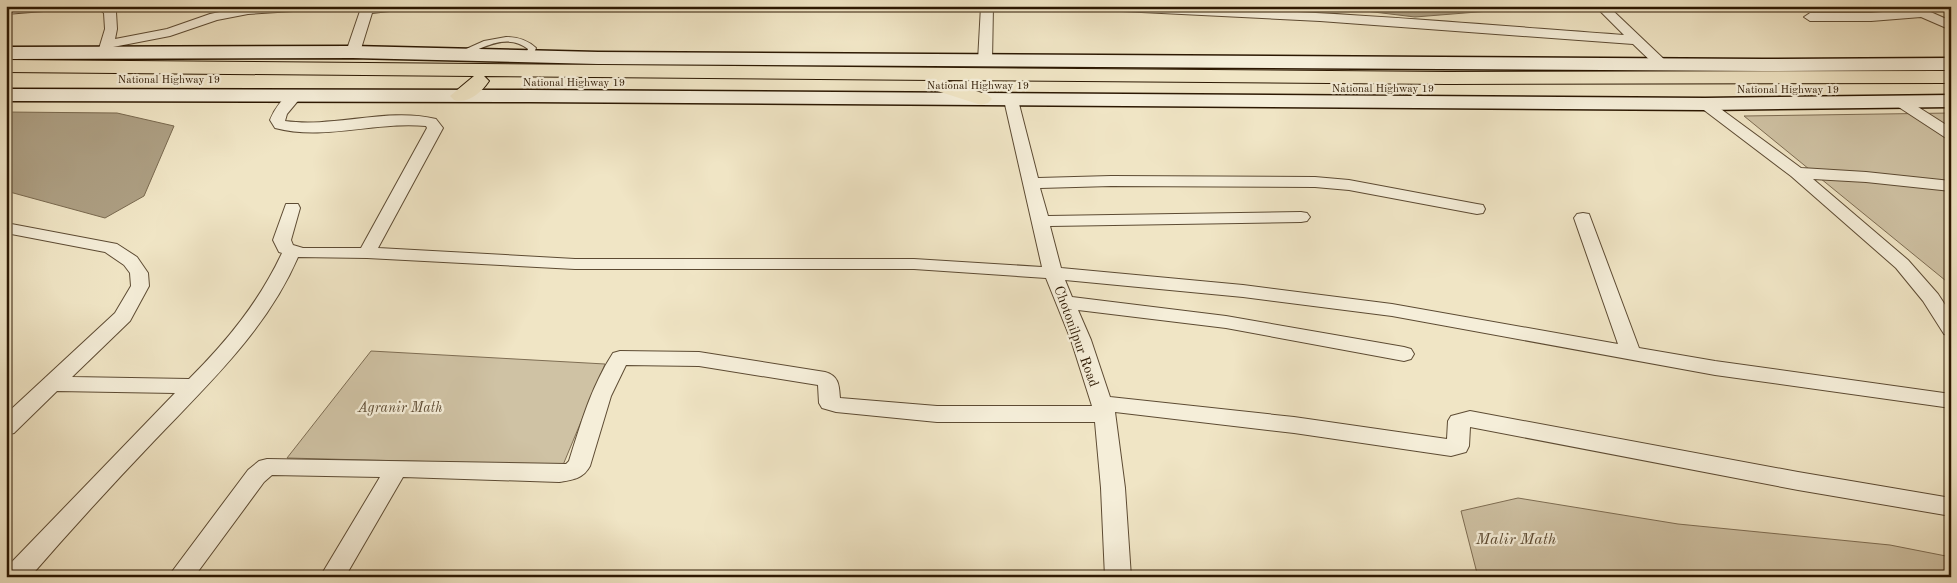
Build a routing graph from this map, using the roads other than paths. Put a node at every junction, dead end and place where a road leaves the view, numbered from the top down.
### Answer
1 (56, 6) edge
2 (101, 6) edge
3 (398, 6) edge
4 (987, 6) edge
5 (1101, 6) edge
6 (1601, 6) edge
7 (1907, 6) edge
8 (368, 8) edge
9 (6, 10) edge
10 (1922, 13) junction
11 (1810, 17) dead end
12 (1951, 26) edge
13 (1638, 40) junction
14 (106, 48) junction
15 (6, 52) edge
16 (353, 52) junction
17 (1012, 60) junction
18 (985, 61) junction
19 (1662, 64) junction
20 (1951, 64) edge
21 (6, 66) edge
22 (1951, 77) edge
23 (6, 79) edge
24 (938, 79) junction
25 (479, 81) junction
26 (1951, 88) edge
27 (6, 95) edge
28 (295, 96) junction
29 (461, 96) junction
30 (981, 99) junction
31 (1011, 100) junction
32 (1899, 101) junction
33 (1951, 101) edge
34 (1705, 104) junction
35 (1951, 135) edge
36 (1797, 173) junction
37 (1031, 183) junction
38 (1951, 186) edge
39 (292, 208) dead end
40 (1477, 209) dead end
41 (1301, 217) dead end
42 (1583, 218) dead end
43 (1040, 221) junction
44 (6, 228) edge
45 (292, 251) junction
46 (367, 253) junction
47 (1053, 273) junction
48 (1065, 302) junction
49 (1951, 330) edge
50 (1631, 352) junction
51 (1404, 354) dead end
52 (52, 384) junction
53 (195, 386) junction
54 (1951, 400) edge
55 (1103, 408) junction
56 (6, 427) edge
57 (396, 470) junction
58 (1951, 507) edge
59 (14, 577) edge
60 (180, 577) edge
61 (332, 577) edge
62 (1118, 577) edge

1 - 9 street
2 - 14 street
3 - 8 street
4 - 18 street
5 - 13 street
6 - 13 street
7 - 10 street
8 - 14 street
8 - 16 street
10 - 11 street
10 - 12 street
13 - 19 street
14 - 15 main road
14 - 16 main road
16 - 18 main road
17 - 18 main road
17 - 19 main road
17 - 24 highway
19 - 20 main road
21 - 24 highway
22 - 24 highway
23 - 25 highway, National Highway 19
24 - 25 highway, National Highway 19
24 - 26 highway, National Highway 19
24 - 30 highway
25 - 29 highway
27 - 28 main road
28 - 29 main road
28 - 46 street
29 - 30 main road
30 - 31 main road
31 - 34 main road
31 - 37 street, Chotonilpur Road
32 - 33 main road
32 - 34 main road
32 - 35 street
34 - 36 street
36 - 38 street
36 - 49 street
37 - 40 street
37 - 43 street, Chotonilpur Road
39 - 45 street
41 - 43 street
42 - 50 street
43 - 47 street, Chotonilpur Road
44 - 52 street
45 - 46 street
45 - 53 street
46 - 47 street
47 - 48 street, Chotonilpur Road
47 - 50 street
48 - 51 street
48 - 55 street, Chotonilpur Road
50 - 54 street
52 - 53 street
52 - 56 street
53 - 59 street
55 - 57 street
55 - 58 street
55 - 62 street, Chotonilpur Road
57 - 60 street
57 - 61 street

